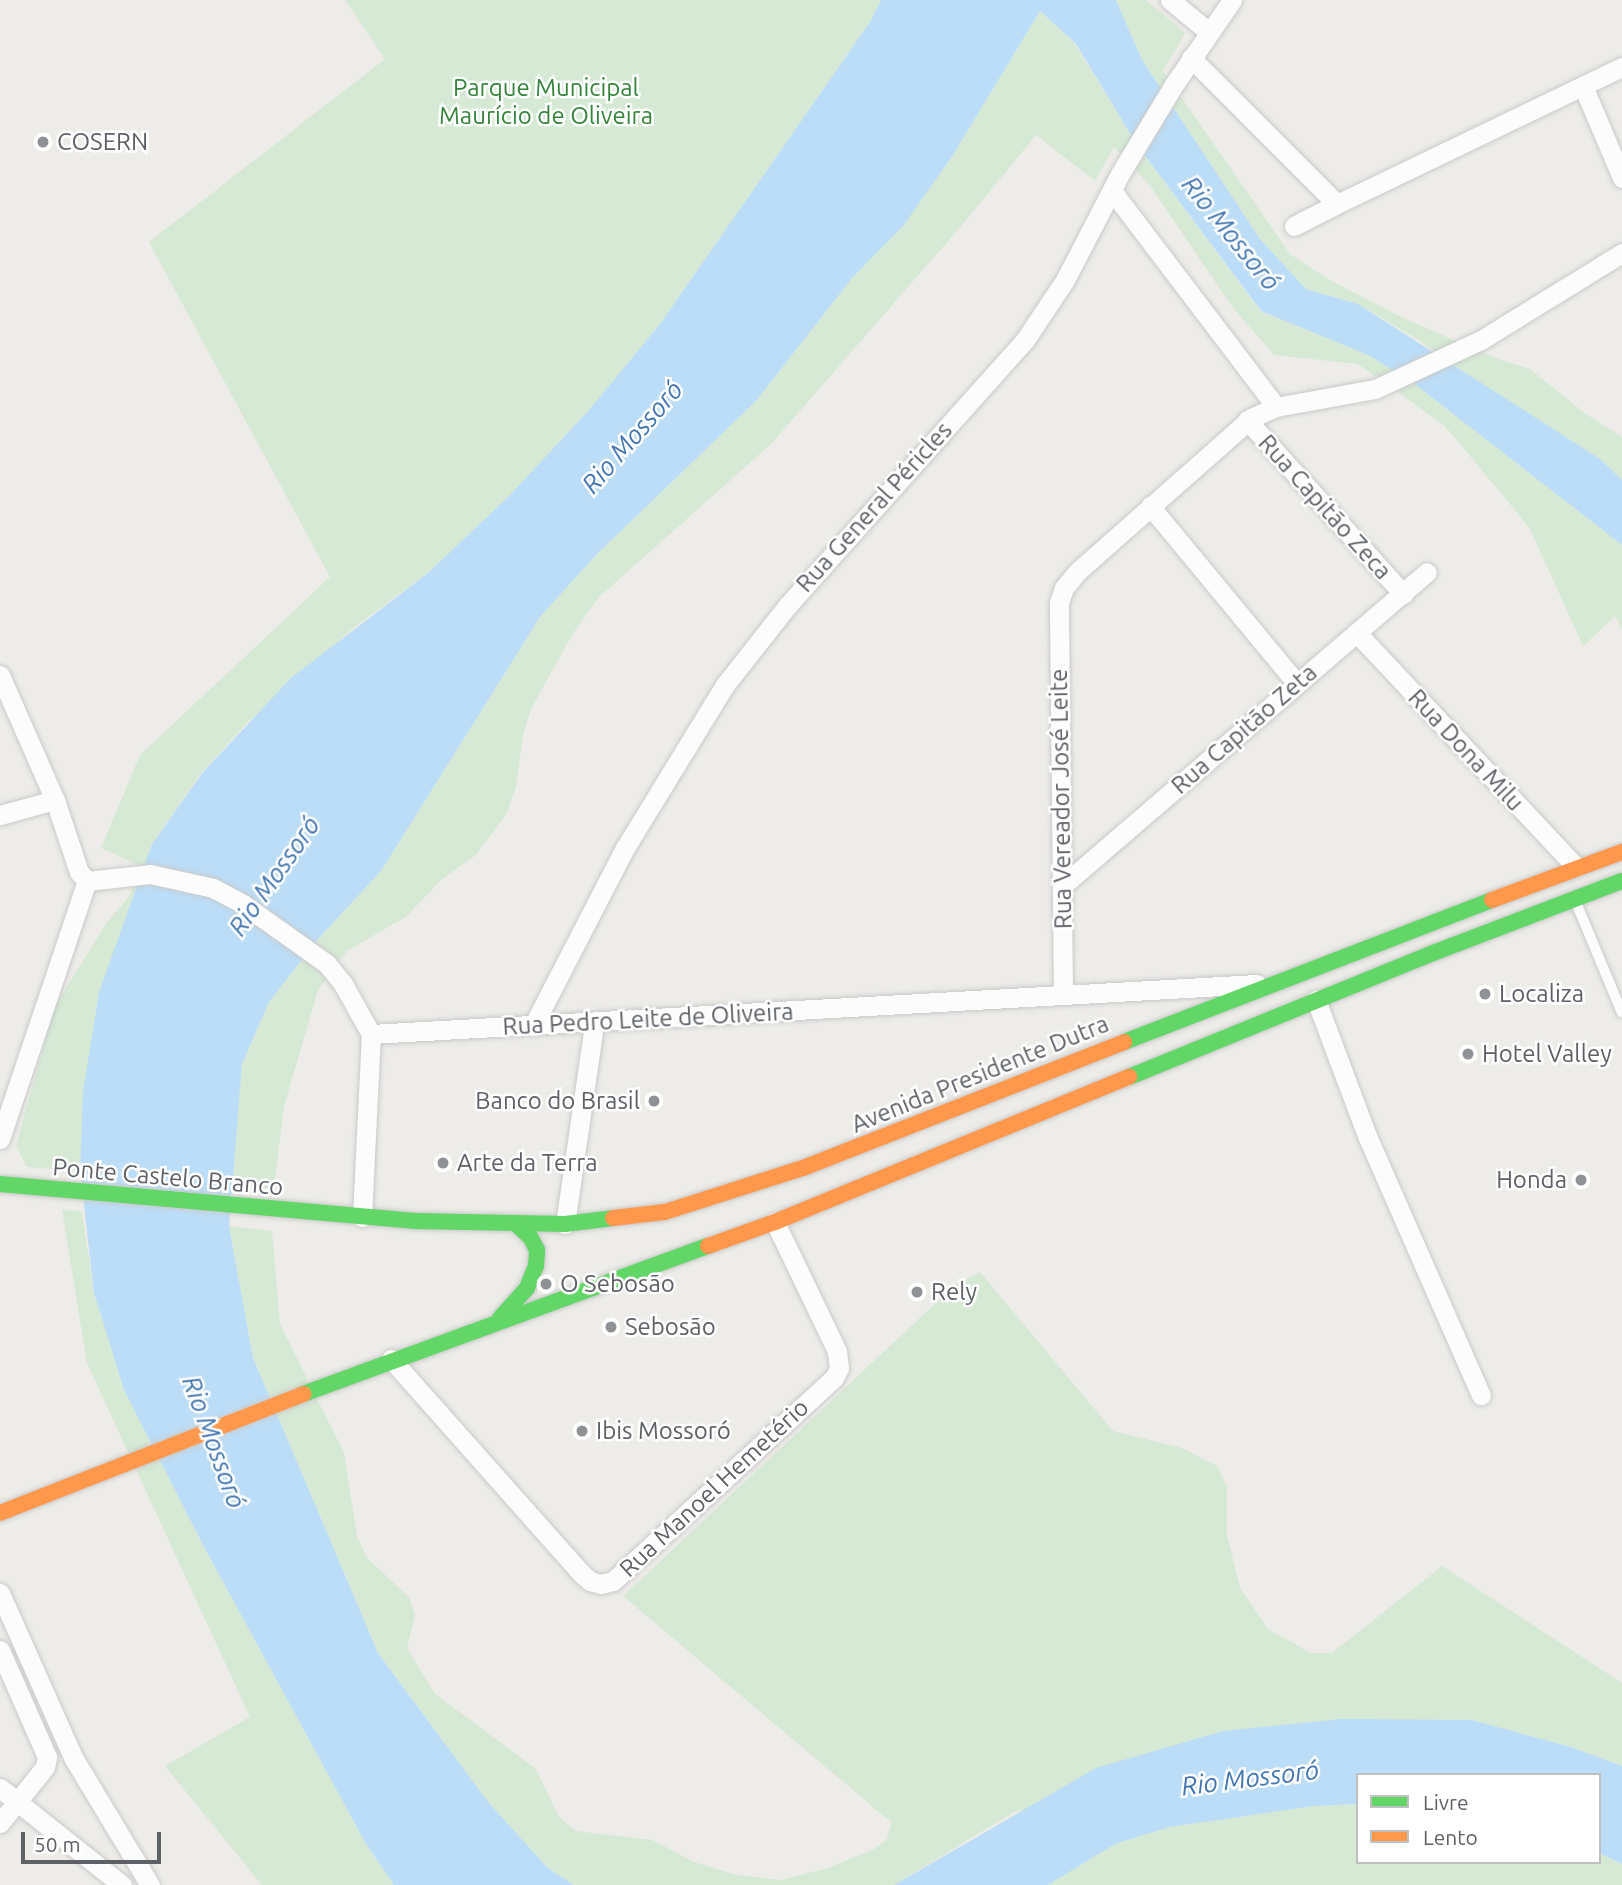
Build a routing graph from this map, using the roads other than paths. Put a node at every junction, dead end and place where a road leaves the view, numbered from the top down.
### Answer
1 (1170, 0) edge
2 (1232, 0) edge
3 (1209, 32) junction
4 (1191, 58) junction
5 (1622, 67) edge
6 (1583, 86) junction
7 (1622, 178) edge
8 (1116, 183) junction
9 (1337, 205) junction
10 (1294, 226) dead end
11 (1622, 253) edge
12 (1276, 407) junction
13 (1247, 421) junction
14 (1150, 506) junction
15 (1427, 572) dead end
16 (1403, 594) junction
17 (1357, 633) junction
18 (0, 675) edge
19 (1297, 684) junction
20 (55, 800) junction
21 (0, 815) edge
22 (1622, 852) edge
23 (1576, 867) junction
24 (87, 881) junction
25 (1622, 881) edge
26 (1062, 886) junction
27 (1574, 901) junction
28 (1423, 925) junction
29 (1433, 953) junction
30 (1272, 984) junction
31 (1063, 995) junction
32 (1316, 1000) junction
33 (1622, 1013) edge
34 (594, 1024) junction
35 (533, 1026) junction
36 (371, 1034) junction
37 (0, 1139) edge
38 (0, 1184) edge
39 (811, 1186) junction
40 (331, 1215) joint
41 (362, 1217) junction
42 (775, 1222) junction
43 (515, 1223) junction
44 (565, 1224) junction
45 (496, 1321) junction
46 (391, 1359) junction
47 (1481, 1395) dead end
48 (0, 1513) edge
49 (0, 1593) edge
50 (0, 1650) edge
51 (0, 1788) edge
52 (16, 1802) junction
53 (0, 1823) edge
54 (122, 1885) edge
55 (150, 1885) edge

1 - 3 street
2 - 3 street, Rua General Péricles
3 - 4 street, Rua General Péricles
4 - 8 street, Rua General Péricles
4 - 9 street
5 - 6 street
6 - 7 street
6 - 9 street
8 - 12 street
8 - 35 street, Rua General Péricles
9 - 10 street
11 - 12 street
12 - 13 street
13 - 14 street
13 - 16 street, Rua Capitão Zeca
14 - 19 street
14 - 26 street, Rua Vereador José Leite
15 - 16 street, Rua Capitão Zeta
16 - 17 street, Rua Capitão Zeta
17 - 19 street, Rua Capitão Zeta
17 - 23 street, Rua Dona Milu
18 - 20 street
19 - 26 street, Rua Capitão Zeta
20 - 21 street
20 - 24 street
22 - 23 main road, Avenida Presidente Dutra
23 - 28 main road, Avenida Presidente Dutra
24 - 36 street
24 - 37 street
25 - 27 main road, Avenida Presidente Dutra
26 - 31 street, Rua Vereador José Leite
27 - 29 main road, Avenida Presidente Dutra
27 - 33 lane
28 - 29 main road
28 - 30 main road, Avenida Presidente Dutra
29 - 32 main road, Avenida Presidente Dutra
30 - 31 street, Rua Pedro Leite de Oliveira
30 - 39 main road, Avenida Presidente Dutra
31 - 34 street, Rua Pedro Leite de Oliveira
32 - 39 main road, Avenida Presidente Dutra
32 - 47 street
34 - 35 street, Rua Pedro Leite de Oliveira
34 - 44 street
35 - 36 street, Rua Pedro Leite de Oliveira
36 - 41 street
38 - 40 main road, Ponte Castelo Branco
39 - 42 main road, Avenida Presidente Dutra
39 - 44 main road, Avenida Presidente Dutra
40 - 41 main road, Avenida Presidente Dutra
41 - 43 main road, Avenida Presidente Dutra
42 - 45 main road, Avenida Presidente Dutra
42 - 46 street, Rua Manoel Hemetério
43 - 44 main road, Avenida Presidente Dutra
43 - 45 main road
45 - 46 main road, Avenida Presidente Dutra
46 - 48 main road, Avenida Presidente Dutra
49 - 55 street
50 - 52 street
51 - 52 street
52 - 53 street
52 - 54 street

